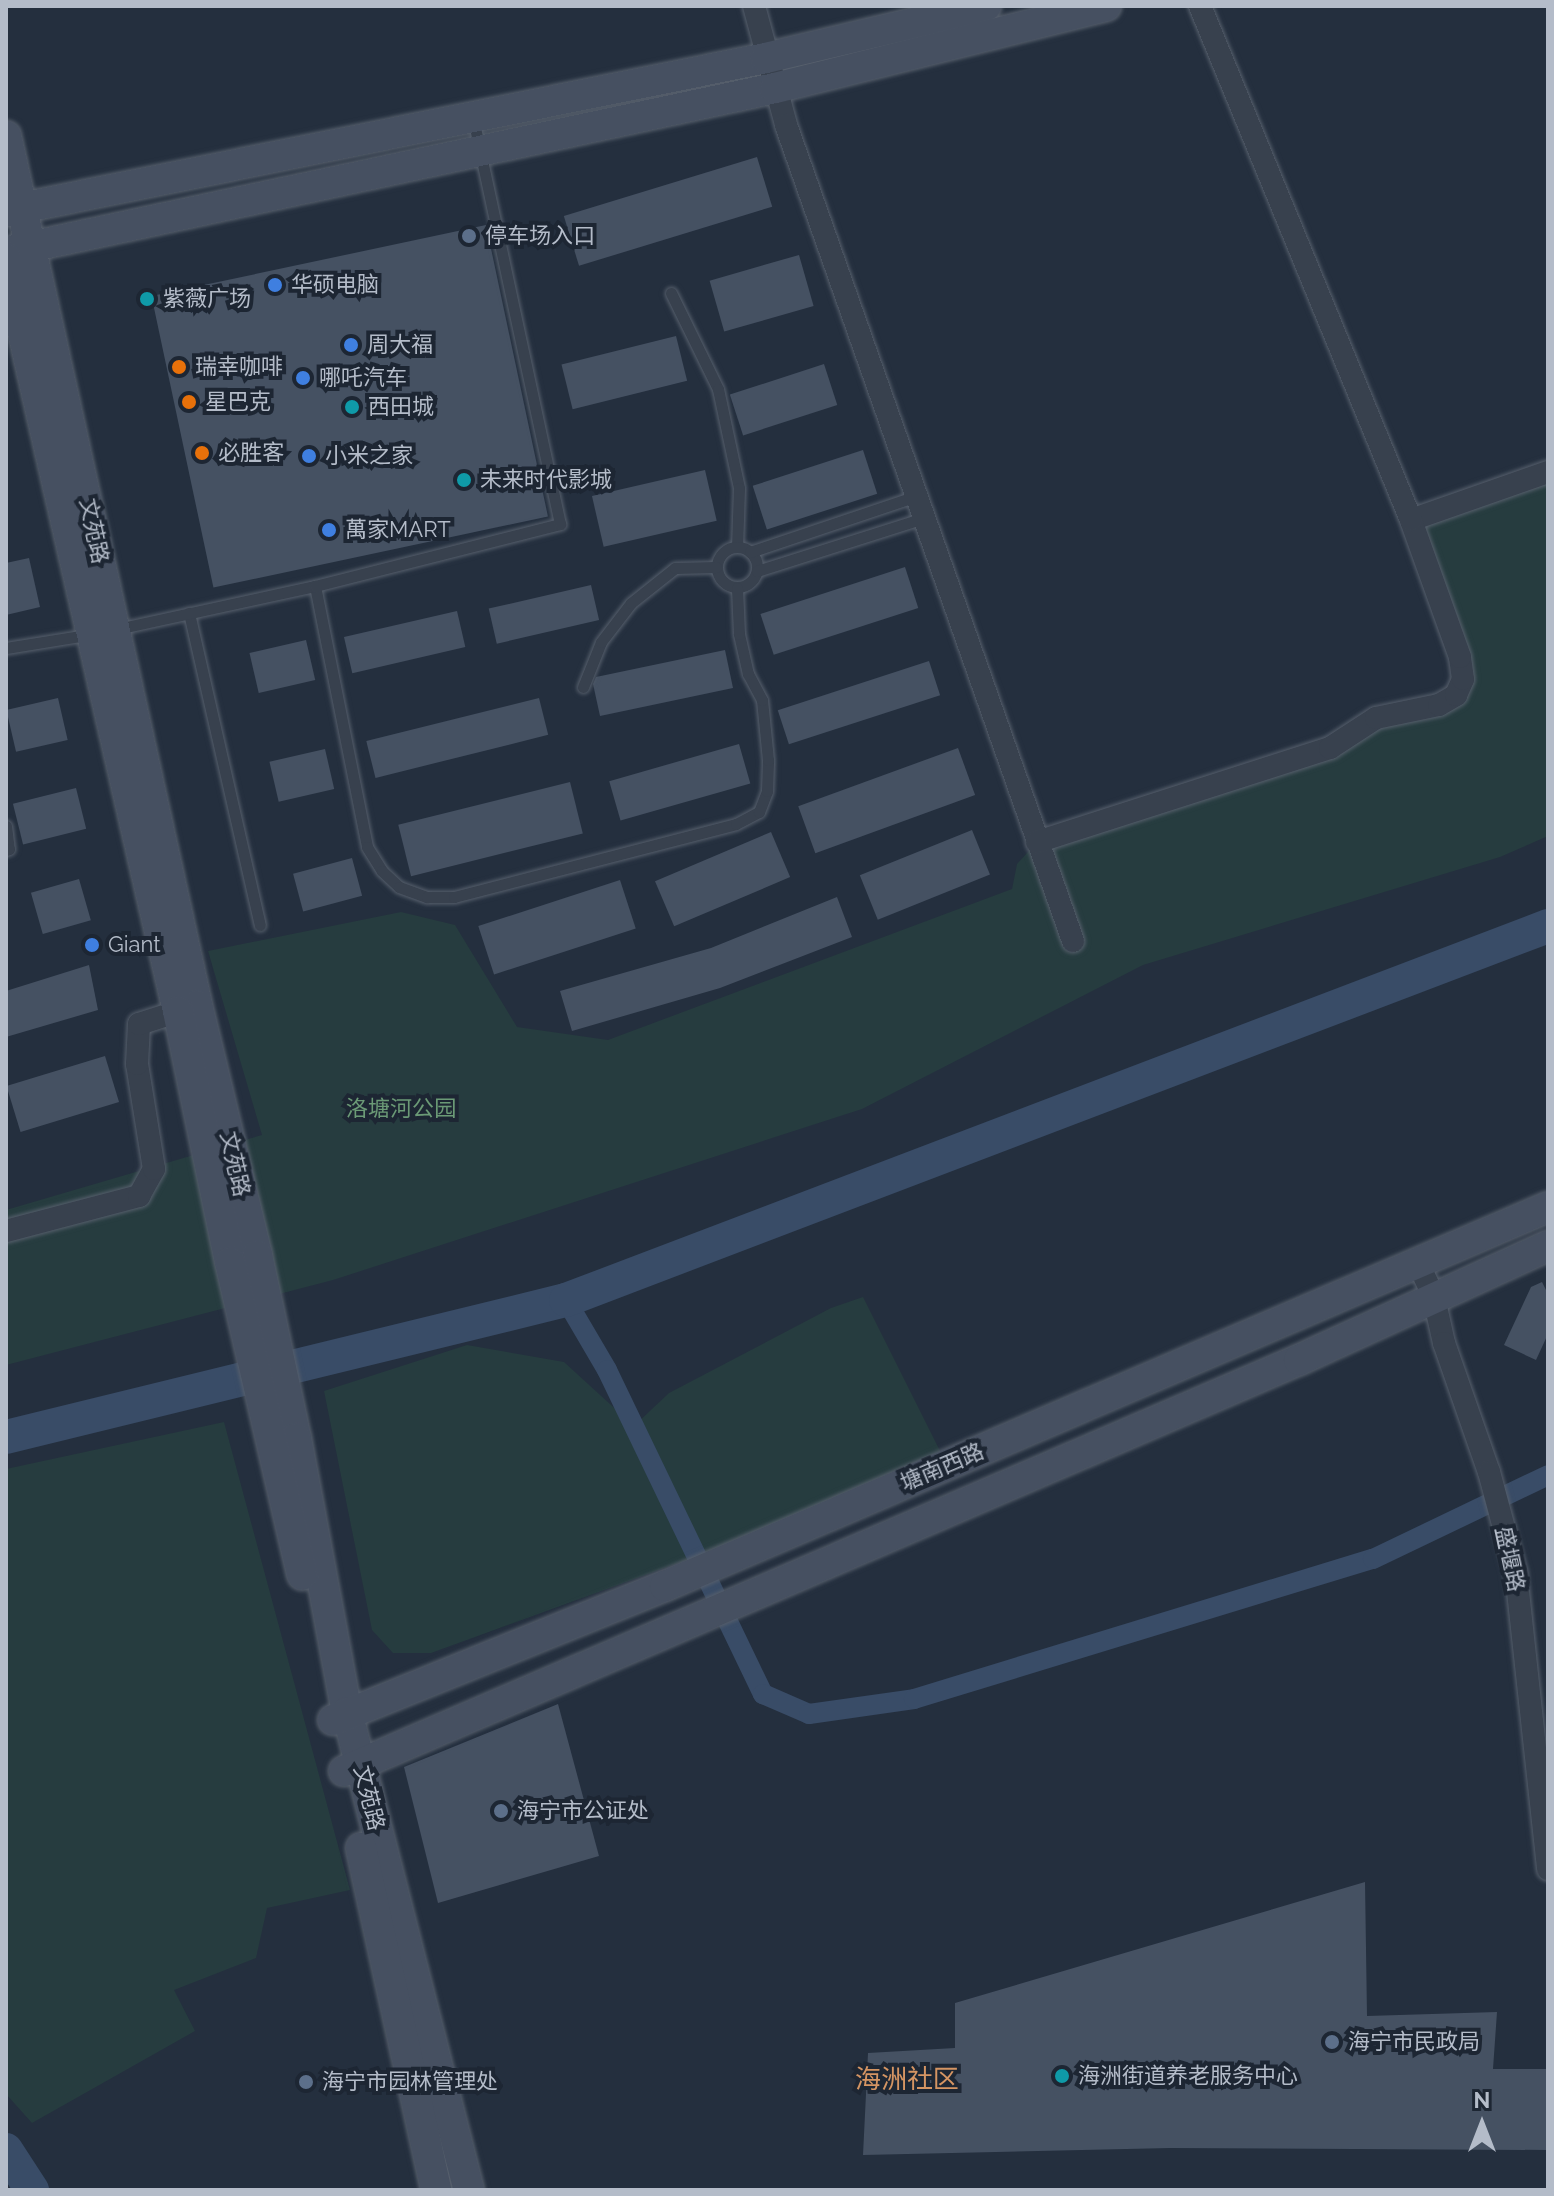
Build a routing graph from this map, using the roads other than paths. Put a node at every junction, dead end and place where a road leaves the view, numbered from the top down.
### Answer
1 (754, 6) edge
2 (986, 6) edge
3 (1106, 6) edge
4 (1200, 6) edge
5 (766, 58) junction
6 (775, 88) junction
7 (473, 117) junction
8 (6, 136) edge
9 (480, 151) junction
10 (14, 209) edge
11 (15, 252) edge
12 (671, 293) dead end
13 (1548, 472) edge
14 (916, 496) junction
15 (924, 518) junction
16 (1411, 520) junction
17 (737, 547) junction
18 (750, 552) junction
19 (716, 567) junction
20 (757, 571) junction
21 (315, 586) junction
22 (737, 588) junction
23 (189, 613) junction
24 (104, 632) junction
25 (6, 648) edge
26 (583, 687) dead end
27 (6, 826) edge
28 (1037, 842) junction
29 (6, 850) edge
30 (260, 925) dead end
31 (1073, 941) dead end
32 (188, 1008) junction
33 (1548, 1207) edge
34 (6, 1231) edge
35 (1548, 1246) edge
36 (1418, 1263) junction
37 (1434, 1298) junction
38 (340, 1716) junction
39 (352, 1767) junction
40 (1548, 1869) edge
41 (436, 2190) edge
42 (469, 2190) edge

1 - 5 street
2 - 5 main road
3 - 6 main road
4 - 16 street
5 - 6 street
5 - 7 main road
6 - 9 main road
6 - 14 street
7 - 9 lane
7 - 10 main road
8 - 10 main road, 文苑路
9 - 11 main road
9 - 21 lane
10 - 11 main road, 文苑路
11 - 24 main road, 文苑路
12 - 17 lane
13 - 16 street
14 - 15 street
14 - 18 lane
15 - 20 lane
15 - 28 street
16 - 28 street
17 - 18 lane
17 - 19 lane
18 - 20 lane
19 - 22 lane
19 - 26 lane
20 - 22 lane
21 - 22 lane
21 - 23 lane
23 - 24 lane
23 - 30 lane
24 - 25 lane
24 - 32 main road, 文苑路
27 - 29 lane
28 - 31 street
32 - 34 street
32 - 38 main road, 文苑路
33 - 36 main road, 塘南西路
35 - 37 main road, 塘南西路
36 - 37 street, 盛堰路
36 - 38 main road, 塘南西路
37 - 39 main road, 塘南西路
37 - 40 street, 盛堰路
38 - 39 main road, 文苑路
39 - 41 main road, 文苑路
39 - 42 main road, 文苑路

